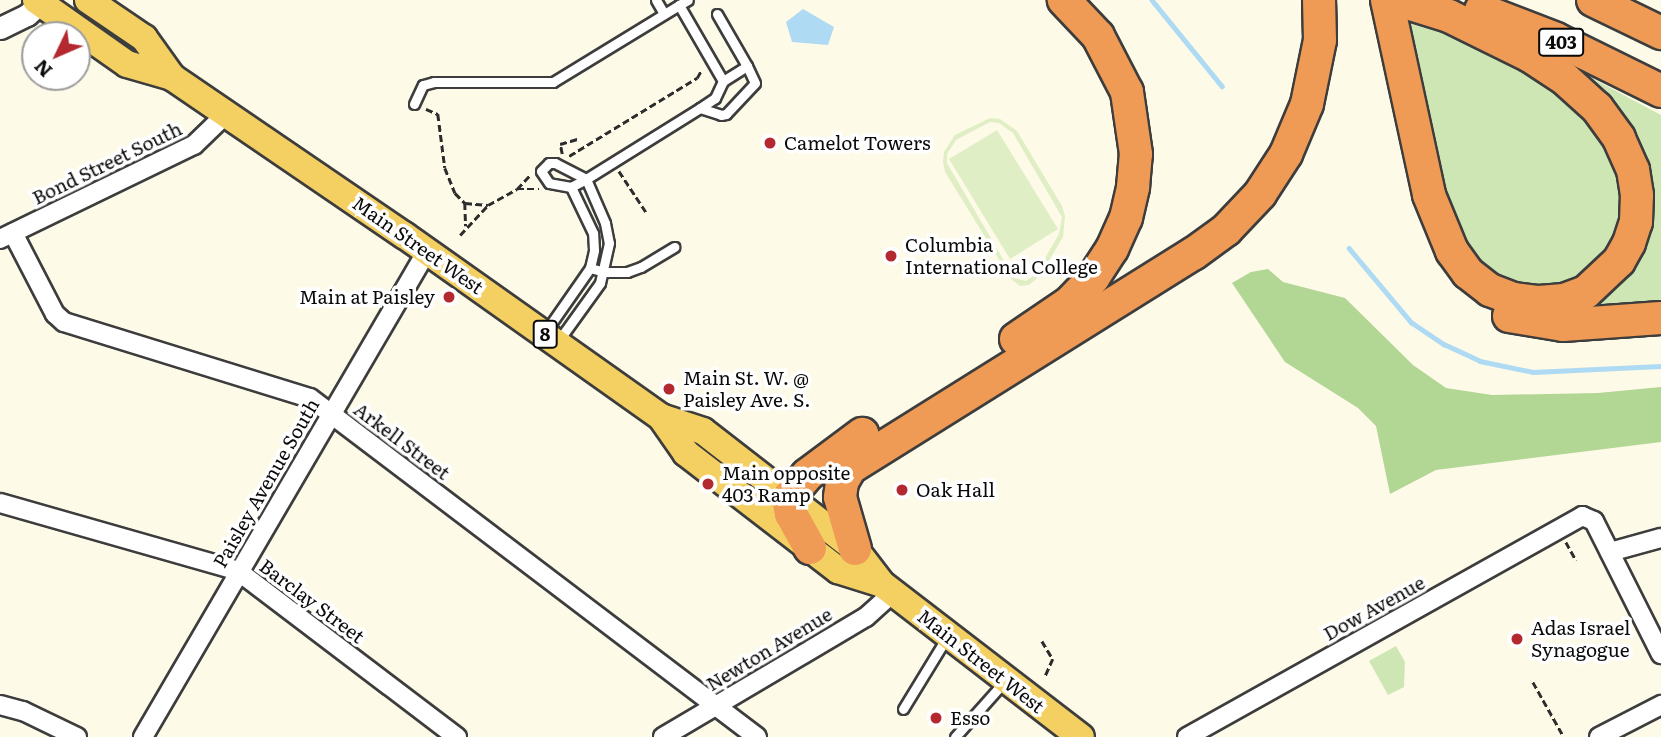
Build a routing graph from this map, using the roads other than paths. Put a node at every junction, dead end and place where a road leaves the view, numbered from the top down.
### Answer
1 (88, 0) edge
2 (656, 0) edge
3 (688, 0) edge
4 (1064, 0) edge
5 (1319, 0) edge
6 (1370, 0) edge
7 (1387, 0) edge
8 (1398, 0) edge
9 (1457, 0) edge
10 (1593, 0) edge
11 (38, 1) edge
12 (678, 5) junction
13 (664, 14) junction
14 (717, 14) dead end
15 (0, 28) edge
16 (1661, 33) edge
17 (1389, 48) junction
18 (747, 66) junction
19 (172, 77) junction
20 (723, 81) junction
21 (1661, 92) edge
22 (414, 104) road end
23 (700, 108) junction
24 (226, 114) junction
25 (586, 179) junction
26 (571, 187) junction
27 (6, 236) edge
28 (674, 247) dead end
29 (427, 251) junction
30 (590, 268) junction
31 (605, 272) junction
32 (1661, 318) edge
33 (551, 338) junction
34 (330, 413) junction
35 (661, 417) junction
36 (788, 498) junction
37 (0, 503) edge
38 (1661, 538) edge
39 (810, 548) junction
40 (855, 549) junction
41 (1610, 552) junction
42 (238, 571) junction
43 (888, 589) junction
44 (948, 635) junction
45 (1661, 654) edge
46 (1005, 680) junction
47 (0, 705) edge
48 (1661, 705) edge
49 (716, 706) junction
50 (902, 709) dead end
51 (78, 737) edge
52 (143, 737) edge
53 (457, 737) edge
54 (663, 737) edge
55 (757, 737) edge
56 (955, 737) edge
57 (1081, 737) edge
58 (1187, 737) edge
59 (1599, 737) edge

1 - 19 main road, Main Street West / 8
2 - 13 lane
3 - 12 lane
4 - 36 highway
5 - 40 highway
6 - 17 highway
7 - 17 highway
8 - 17 highway
9 - 21 highway, 403
10 - 16 highway, 403
11 - 15 street
11 - 19 main road, Main Street West / 8
12 - 13 lane
12 - 20 lane
13 - 22 lane
14 - 18 lane
17 - 32 highway
18 - 20 lane
18 - 23 lane
19 - 24 main road, Main Street West / 8
20 - 23 lane
23 - 25 lane
24 - 27 street, Bond Street South
24 - 29 main road, Main Street West / 8
25 - 26 lane
25 - 26 lane
25 - 31 lane
26 - 30 lane
27 - 34 street, Arkell Street
28 - 31 lane
29 - 33 main road, Main Street West / 8
29 - 34 street, Paisley Avenue South
30 - 31 lane
30 - 33 lane
31 - 33 lane
33 - 35 main road, Main Street West / 8
34 - 42 street, Paisley Avenue South
34 - 49 street, Arkell Street
35 - 36 main road, Main Street West / 8
35 - 39 main road, Main Street West / 8
36 - 39 highway
36 - 40 main road, Main Street West / 8
37 - 42 street, Barclay Street
38 - 41 street
39 - 43 main road, Main Street West / 8
40 - 43 main road, Main Street West / 8
41 - 45 street
41 - 58 street, Dow Avenue
42 - 52 street, Paisley Avenue South
42 - 53 street, Barclay Street
43 - 44 main road, Main Street West / 8
43 - 49 street, Newton Avenue
44 - 46 main road, Main Street West / 8
44 - 50 lane
46 - 56 lane
46 - 57 main road, Main Street West / 8
47 - 51 street
48 - 59 street
49 - 54 street, Newton Avenue
49 - 55 street, Arkell Street

